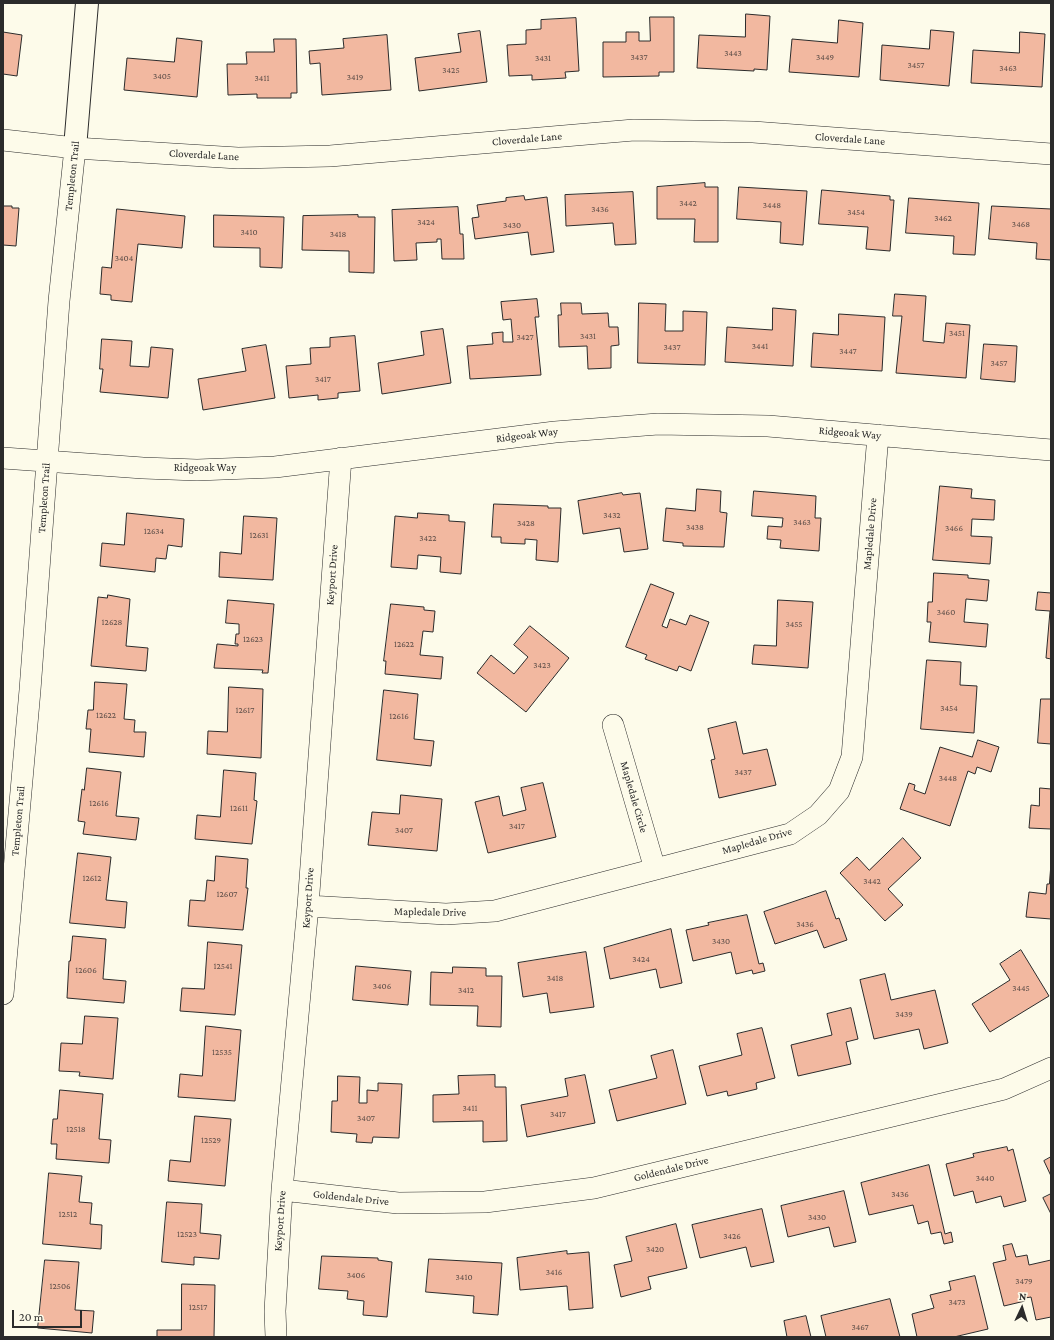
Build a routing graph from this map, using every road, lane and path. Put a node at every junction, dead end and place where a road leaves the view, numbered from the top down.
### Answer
1 (87, 3) edge
2 (3, 140) edge
3 (76, 148) junction
4 (1051, 154) edge
5 (878, 435) junction
6 (1051, 450) edge
7 (3, 458) edge
8 (341, 458) junction
9 (47, 461) junction
10 (613, 725) dead end
11 (655, 869) junction
12 (308, 906) junction
13 (3, 994) edge
14 (1051, 1068) edge
15 (282, 1190) junction
16 (276, 1337) edge

1 - 3 street, Templeton Trail
2 - 3 street, Cloverdale Lane
3 - 4 street, Cloverdale Lane
3 - 9 street, Templeton Trail
5 - 6 street, Ridgeoak Way
5 - 8 street, Ridgeoak Way
5 - 11 street, Mapledale Drive
7 - 9 street, Ridgeoak Way
8 - 9 street, Ridgeoak Way
8 - 12 street, Keyport Drive
9 - 13 street, Templeton Trail
10 - 11 street, Mapledale Circle
11 - 12 street, Mapledale Drive
12 - 15 street, Keyport Drive
14 - 15 street, Goldendale Drive
15 - 16 street, Keyport Drive

